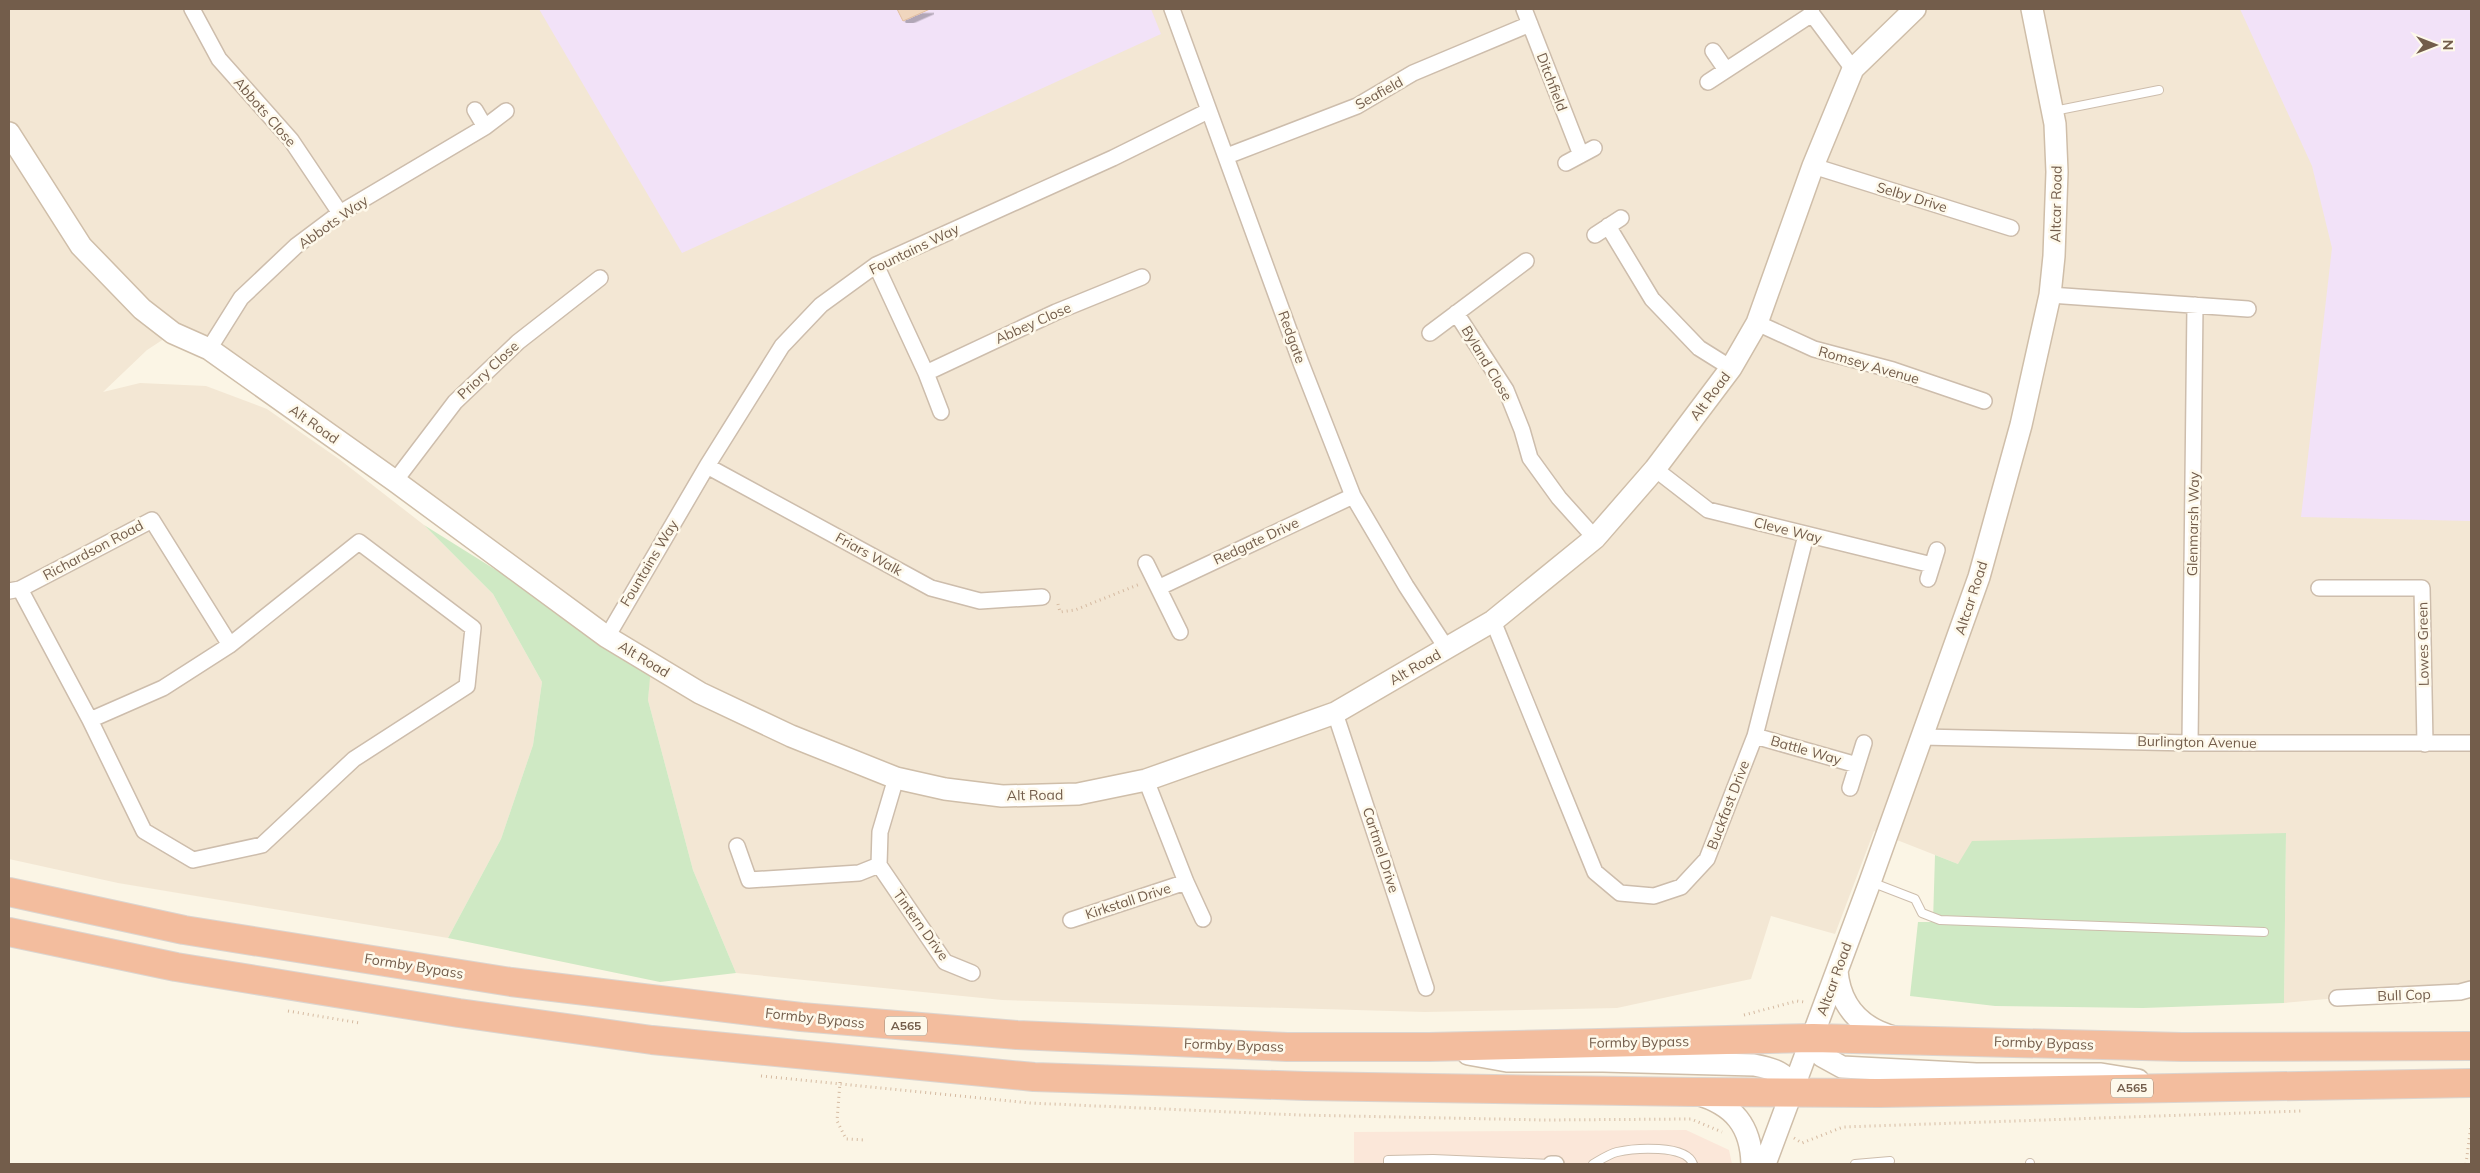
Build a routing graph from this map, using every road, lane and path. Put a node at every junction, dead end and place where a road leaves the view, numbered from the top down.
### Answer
1 (192, 9) edge
2 (1172, 9) edge
3 (1524, 9) edge
4 (1915, 9) edge
5 (2032, 9) edge
6 (1812, 11) edge
7 (1530, 24) junction
8 (1713, 51) dead end
9 (1854, 69) junction
10 (1726, 70) junction
11 (1708, 82) dead end
12 (2159, 90) dead end
13 (475, 110) dead end
14 (506, 111) dead end
15 (1208, 111) junction
16 (2052, 111) junction
17 (485, 126) junction
18 (10, 137) edge
19 (1227, 156) junction
20 (1566, 163) dead end
21 (1813, 166) junction
22 (340, 214) junction
23 (2011, 228) dead end
24 (1596, 235) dead end
25 (1526, 261) dead end
26 (876, 265) junction
27 (600, 278) dead end
28 (1142, 278) dead end
29 (2050, 295) junction
30 (2196, 305) junction
31 (2248, 309) dead end
32 (1456, 313) junction
33 (1757, 323) junction
34 (1430, 333) dead end
35 (209, 349) junction
36 (1731, 368) junction
37 (926, 373) junction
38 (1984, 401) dead end
39 (941, 412) dead end
40 (707, 466) junction
41 (1655, 470) junction
42 (396, 481) junction
43 (1353, 496) junction
44 (1806, 535) junction
45 (1596, 538) junction
46 (1938, 550) dead end
47 (1146, 563) dead end
48 (1157, 582) junction
49 (2319, 588) dead end
50 (14, 590) edge
51 (1042, 597) joint
52 (1494, 621) junction
53 (1180, 632) dead end
54 (607, 637) junction
55 (230, 645) junction
56 (1447, 649) junction
57 (1335, 712) junction
58 (90, 720) junction
59 (1755, 736) junction
60 (1922, 738) junction
61 (1864, 743) dead end
62 (2190, 743) junction
63 (2471, 743) edge
64 (2425, 744) junction
65 (1857, 765) junction
66 (896, 778) junction
67 (1146, 780) junction
68 (1850, 788) dead end
69 (738, 846) dead end
70 (879, 865) junction
71 (1186, 882) junction
72 (1870, 882) junction
73 (9, 892) edge
74 (1203, 919) dead end
75 (1071, 920) dead end
76 (9, 932) edge
77 (2264, 932) dead end
78 (1837, 971) junction
79 (972, 972) dead end
80 (1426, 988) dead end
81 (2471, 989) edge
82 (2337, 998) dead end
83 (1803, 1001) dead end
84 (1736, 1017) dead end
85 (1813, 1038) junction
86 (1906, 1040) junction
87 (2471, 1046) edge
88 (1429, 1047) junction
89 (841, 1059) junction
90 (2471, 1083) edge
91 (2180, 1087) junction
92 (1694, 1092) junction
93 (1793, 1093) junction
94 (2307, 1111) dead end
95 (2471, 1124) edge
96 (1794, 1138) dead end
97 (866, 1140) dead end
98 (1523, 1163) edge
99 (1388, 1164) edge
100 (1551, 1164) edge
101 (1556, 1164) edge
102 (1593, 1164) edge
103 (1693, 1164) edge
104 (1752, 1164) edge
105 (1765, 1164) edge
106 (1855, 1164) edge
107 (1889, 1164) edge
108 (2466, 1164) edge

1 - 22 street, Abbots Close
2 - 15 street, Redgate
3 - 7 street, Ditchfield
4 - 9 street, Alt Road
5 - 16 street, Altcar Road
6 - 9 street
6 - 10 street
7 - 19 street, Seafield
7 - 20 street, Ditchfield
8 - 10 street
9 - 21 street, Alt Road
10 - 11 street
12 - 16 lane
13 - 17 street
14 - 17 street, Abbots Way
15 - 19 street, Redgate
15 - 26 street, Fountains Way
16 - 29 street, Altcar Road
17 - 22 street, Abbots Way
18 - 35 street, Alt Road
19 - 43 street, Redgate
21 - 23 street, Selby Drive
21 - 33 street, Alt Road
22 - 35 street, Abbots Way
24 - 36 street
25 - 32 street, Byland Close
26 - 37 street
26 - 40 street, Fountains Way
27 - 42 street, Priory Close
28 - 37 street, Abbey Close
29 - 30 street
29 - 60 street, Altcar Road
30 - 31 street
30 - 62 street, Glenmarsh Way
32 - 34 street, Byland Close
32 - 45 street, Byland Close
33 - 36 street, Alt Road
33 - 38 street, Romsey Avenue
35 - 42 street, Alt Road
36 - 41 street, Alt Road
37 - 39 street
40 - 51 street, Friars Walk
40 - 54 street, Fountains Way
41 - 44 street, Cleve Way
41 - 45 street, Alt Road
42 - 54 street, Alt Road
43 - 48 street, Redgate Drive
43 - 56 street, Redgate
44 - 46 street, Cleve Way
44 - 59 street, Buckfast Drive
45 - 52 street, Alt Road
47 - 48 street
48 - 51 path
48 - 53 street
49 - 64 street, Lowes Green
50 - 55 street, Richardson Road
50 - 58 street
52 - 56 street, Alt Road
52 - 59 street, Buckfast Drive
54 - 66 street, Alt Road
55 - 58 street
55 - 58 street
56 - 57 street, Alt Road
57 - 67 street, Alt Road
57 - 80 street, Cartmel Drive
59 - 65 street, Battle Way
60 - 62 street, Burlington Avenue
60 - 72 street, Altcar Road
61 - 65 street, Battle Way
62 - 64 street, Burlington Avenue
63 - 64 street, Burlington Avenue
65 - 68 street, Battle Way
66 - 67 street, Alt Road
66 - 70 street
67 - 71 street, Kirkstall Drive
69 - 70 street
70 - 79 street, Tintern Drive
71 - 74 street, Kirkstall Drive
71 - 75 street, Kirkstall Drive
72 - 77 lane
72 - 78 street, Altcar Road
73 - 88 highway, Formby Bypass / A565
76 - 89 highway, A565
78 - 85 street, Altcar Road
78 - 86 street
81 - 82 street, Bull Cop
83 - 84 path
85 - 86 highway, Formby Bypass / A565
85 - 88 highway, Formby Bypass / A565
85 - 91 street
85 - 93 street, Altcar Road
86 - 87 highway, Formby Bypass / A565
88 - 93 street
89 - 92 highway, A565
89 - 97 path
90 - 91 highway, A565
91 - 93 highway, A565
92 - 93 highway, A565
92 - 104 street
93 - 105 street, Altcar Road
94 - 96 path
95 - 108 path
98 - 99 lane
98 - 100 lane
100 - 101 street
102 - 103 lane
106 - 107 lane

